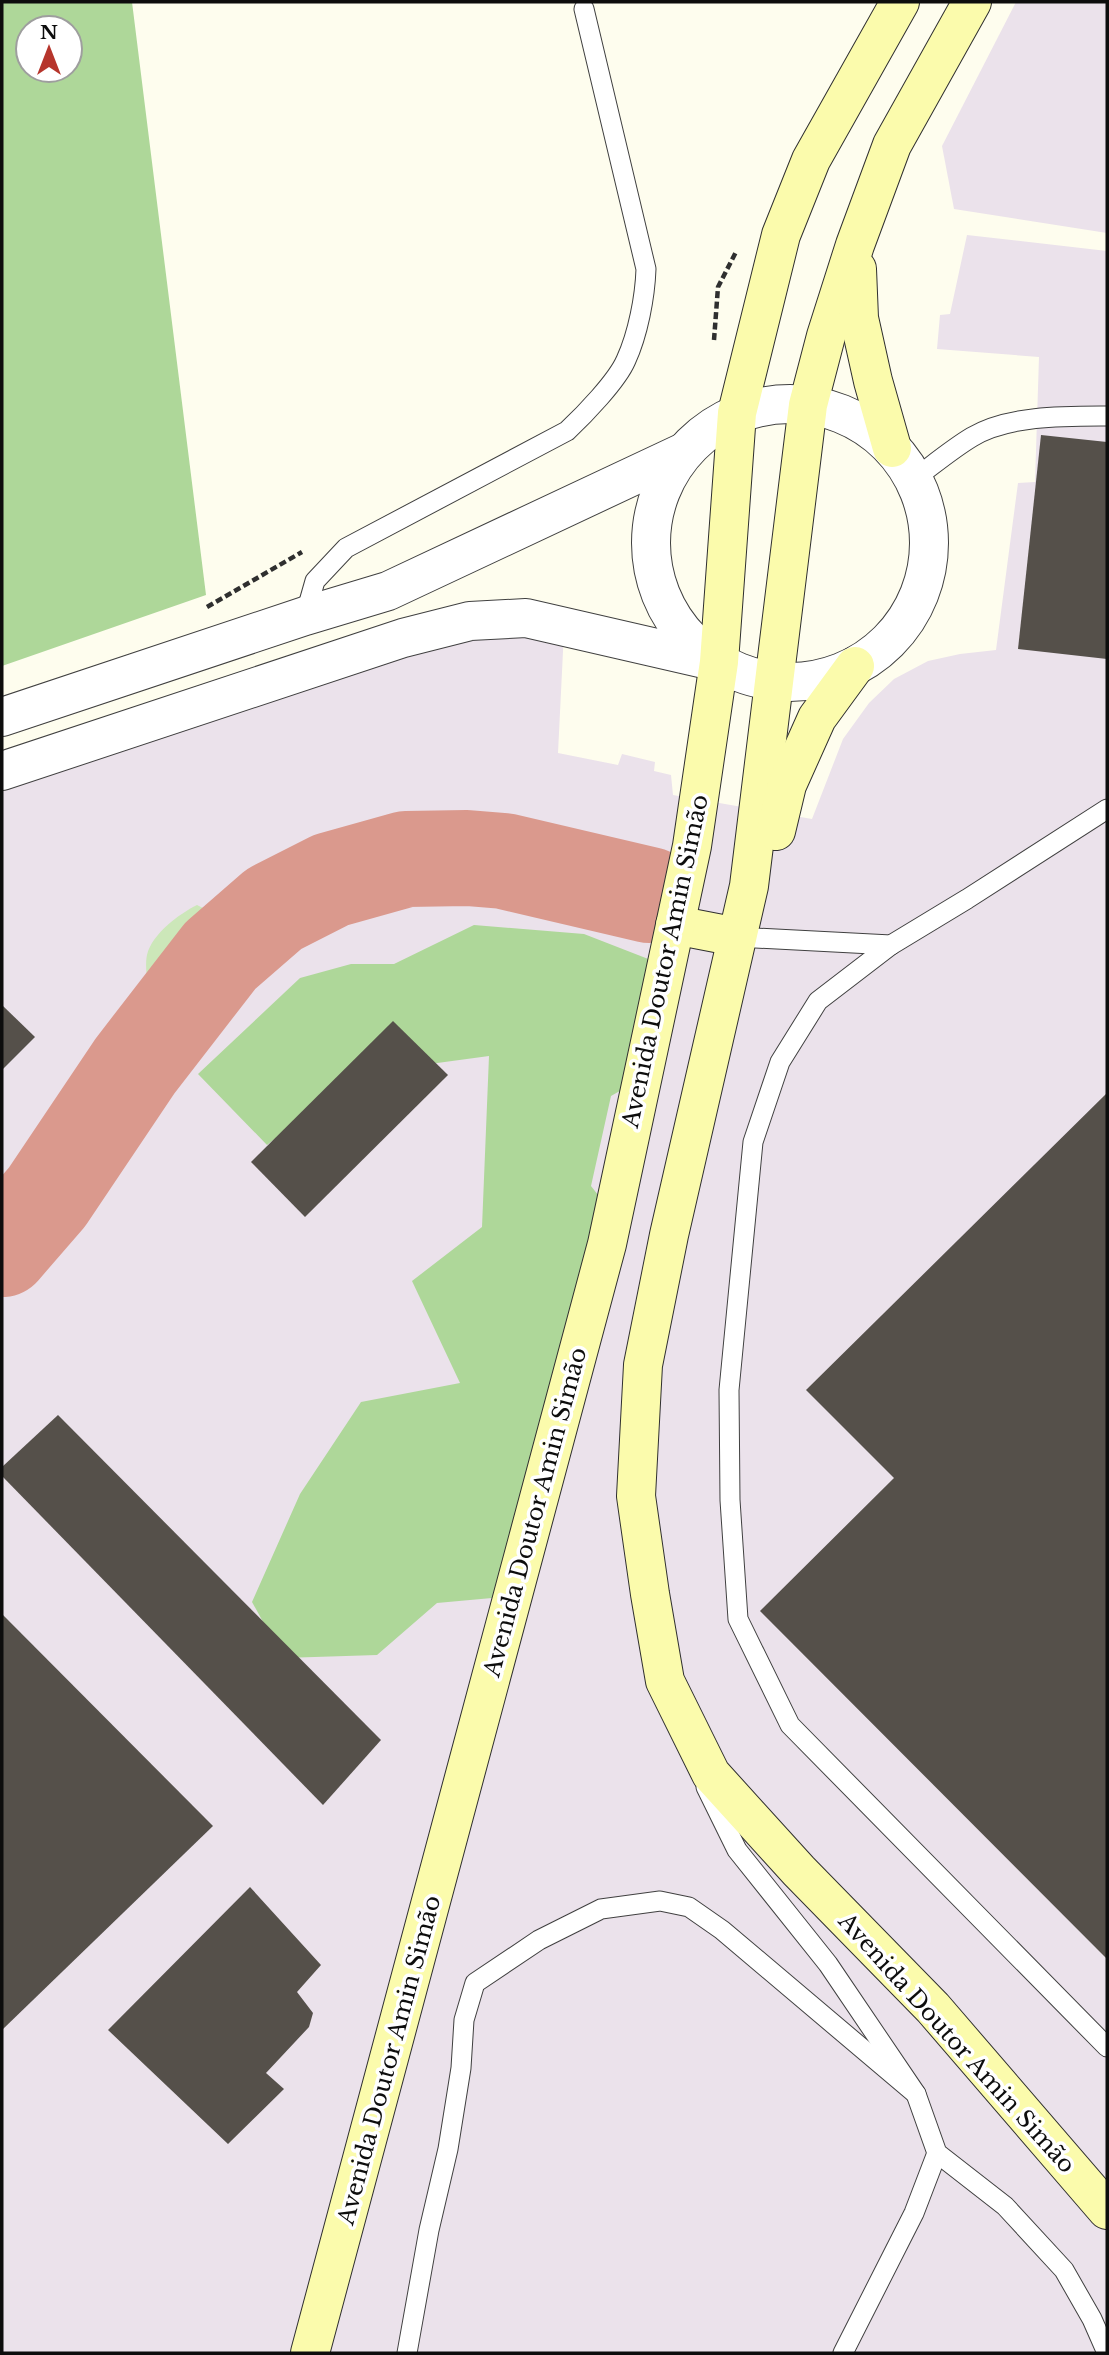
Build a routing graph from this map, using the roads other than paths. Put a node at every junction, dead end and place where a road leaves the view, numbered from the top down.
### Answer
1 (900, 2) edge
2 (972, 2) edge
3 (584, 9) dead end
4 (855, 245) junction
5 (808, 405) junction
6 (737, 414) junction
7 (1107, 416) edge
8 (892, 448) junction
9 (684, 452) junction
10 (914, 479) junction
11 (304, 616) junction
12 (719, 662) junction
13 (855, 666) junction
14 (774, 681) junction
15 (2, 717) edge
16 (2, 771) edge
17 (1107, 808) edge
18 (749, 886) junction
19 (675, 925) junction
20 (737, 937) junction
21 (891, 945) junction
22 (706, 1764) junction
23 (1107, 2047) edge
24 (916, 2094) junction
25 (937, 2153) junction
26 (1107, 2210) edge
27 (310, 2353) edge
28 (407, 2353) edge
29 (844, 2353) edge
30 (1107, 2353) edge

1 - 6 street, Avenida Doutor Amin Simão
2 - 4 street, Avenida Doutor Amin Simão
3 - 11 lane
4 - 5 street, Avenida Doutor Amin Simão
4 - 8 street
5 - 6 street
5 - 8 street
5 - 14 street, Avenida Doutor Amin Simão
6 - 9 street
6 - 12 street, Avenida Doutor Amin Simão
7 - 10 lane
8 - 10 street
9 - 11 street
9 - 12 street
10 - 13 street
11 - 15 street
12 - 14 street
12 - 16 street
12 - 19 street, Avenida Doutor Amin Simão
13 - 14 street
13 - 18 street
14 - 18 street, Avenida Doutor Amin Simão
17 - 21 lane
18 - 20 street, Avenida Doutor Amin Simão
19 - 20 street
19 - 27 street, Avenida Doutor Amin Simão
20 - 21 lane
20 - 22 street, Avenida Doutor Amin Simão
21 - 23 lane
22 - 24 lane
22 - 26 street, Avenida Doutor Amin Simão
24 - 25 lane
24 - 28 lane
25 - 29 lane
25 - 30 lane

